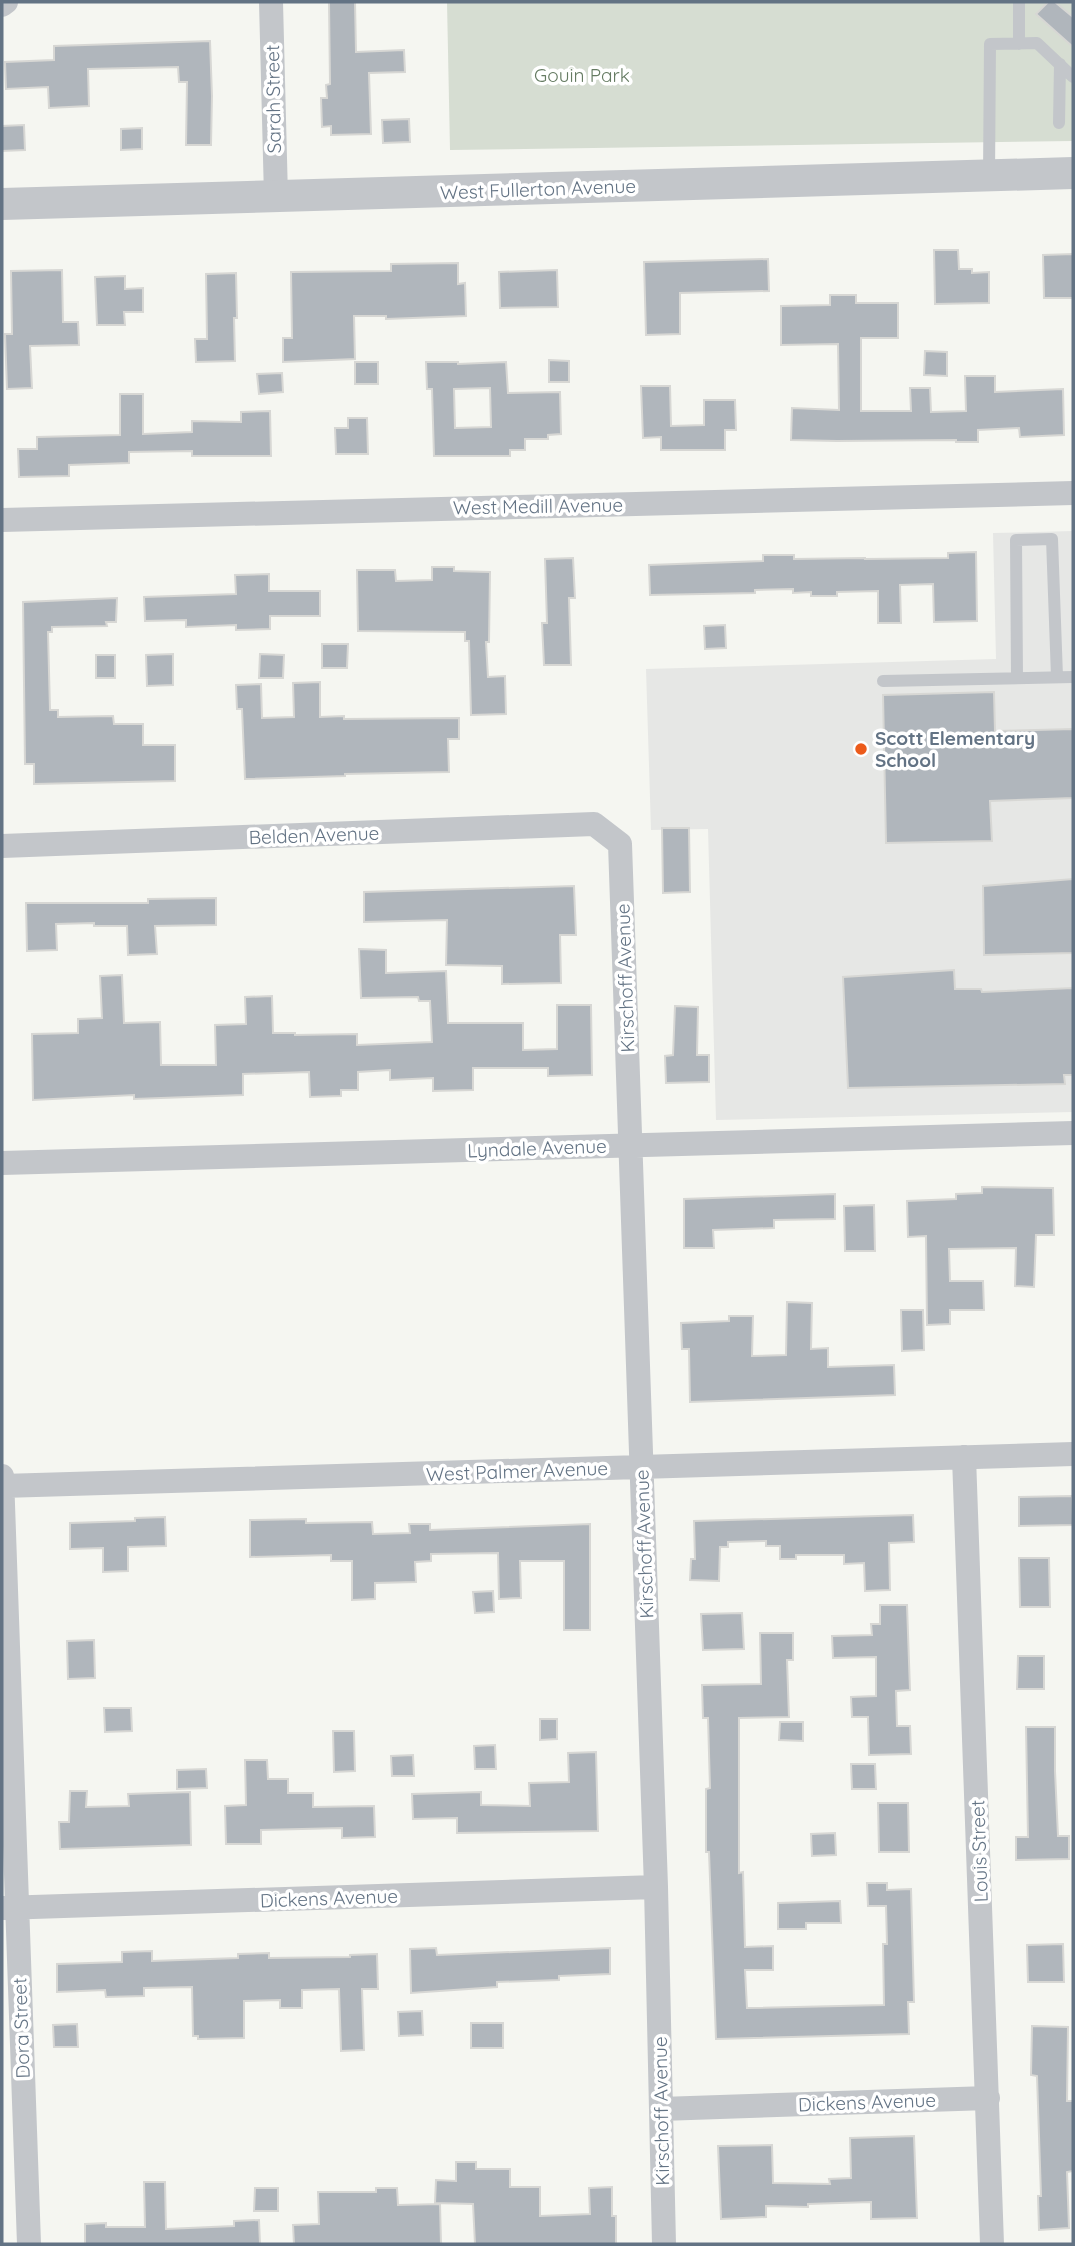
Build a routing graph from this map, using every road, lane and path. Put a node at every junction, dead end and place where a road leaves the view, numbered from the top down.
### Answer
1 (6, 2) edge
2 (271, 2) edge
3 (1019, 2) edge
4 (2, 5) edge
5 (1019, 44) junction
6 (1060, 65) junction
7 (1073, 77) edge
8 (1059, 123) dead end
9 (1073, 173) edge
10 (989, 176) junction
11 (276, 197) junction
12 (2, 204) edge
13 (1073, 493) edge
14 (2, 520) edge
15 (1057, 677) junction
16 (1073, 677) edge
17 (1017, 678) junction
18 (883, 681) dead end
19 (620, 844) joint
20 (2, 846) edge
21 (1073, 1133) edge
22 (630, 1145) junction
23 (2, 1163) edge
24 (1073, 1454) edge
25 (964, 1457) junction
26 (642, 1468) junction
27 (2, 1476) edge
28 (2, 1486) edge
29 (656, 1887) junction
30 (9, 1908) edge
31 (988, 2098) junction
32 (661, 2109) junction
33 (29, 2244) edge
34 (664, 2244) edge
35 (992, 2244) edge

1 - 4 street
2 - 11 street, Sarah Street
3 - 5 lane
5 - 6 lane
5 - 10 lane
6 - 7 lane
6 - 8 lane
9 - 10 street, West Fullerton Avenue
10 - 11 street, West Fullerton Avenue
11 - 12 street, West Fullerton Avenue
13 - 14 street, West Medill Avenue
15 - 16 lane
15 - 17 lane
15 - 17 lane
17 - 18 lane
19 - 20 street, Belden Avenue
19 - 22 street, Kirschoff Avenue
21 - 22 street, Lyndale Avenue
22 - 23 street, Lyndale Avenue
22 - 26 street, Kirschoff Avenue
24 - 25 street, West Palmer Avenue
25 - 26 street, West Palmer Avenue
25 - 31 street, Louis Street
26 - 28 street, West Palmer Avenue
26 - 29 street, Kirschoff Avenue
27 - 28 street, Dora Street
28 - 30 street, Dora Street
29 - 30 street, Dickens Avenue
29 - 32 street, Kirschoff Avenue
30 - 33 street, Dora Street
31 - 32 street, Dickens Avenue
31 - 35 street, Louis Street
32 - 34 street, Kirschoff Avenue

